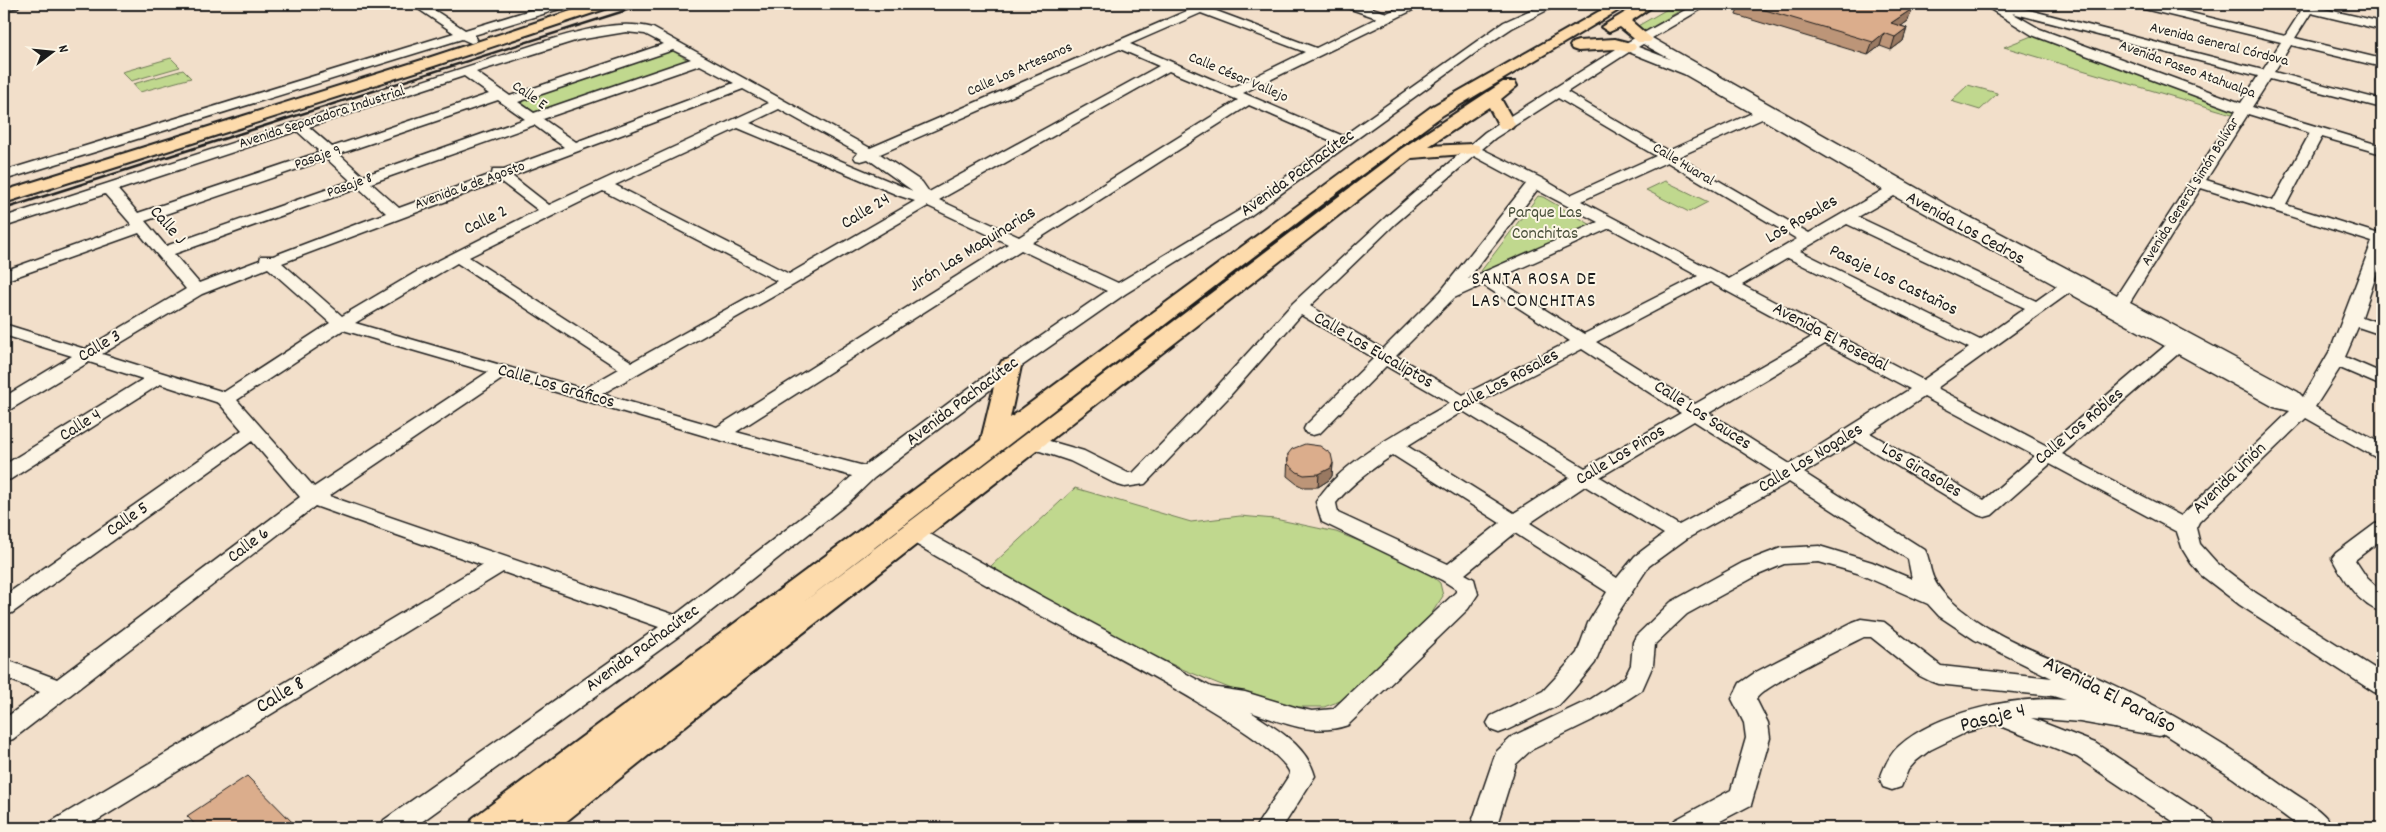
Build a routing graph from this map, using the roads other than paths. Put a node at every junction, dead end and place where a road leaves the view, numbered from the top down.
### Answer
1 (14, 4) edge
2 (418, 4) edge
3 (434, 4) edge
4 (562, 4) edge
5 (583, 4) edge
6 (606, 4) edge
7 (1349, 4) edge
8 (1415, 4) edge
9 (1532, 4) edge
10 (1553, 4) edge
11 (1649, 4) edge
12 (1704, 4) edge
13 (1989, 4) edge
14 (2140, 4) edge
15 (2286, 4) edge
16 (4, 6) edge
17 (1207, 6) edge
18 (2310, 6) edge
19 (2014, 9) edge
20 (1622, 12) edge
21 (1387, 17) junction
22 (1508, 25) junction
23 (2382, 26) edge
24 (479, 38) junction
25 (1644, 39) junction
26 (2288, 40) junction
27 (1119, 44) junction
28 (675, 45) junction
29 (1578, 46) junction
30 (1628, 47) junction
31 (1316, 52) junction
32 (1655, 52) junction
33 (1545, 56) junction
34 (701, 60) junction
35 (2382, 63) edge
36 (1168, 66) junction
37 (465, 71) junction
38 (2266, 74) junction
39 (742, 83) junction
40 (1558, 92) junction
41 (1232, 93) junction
42 (1492, 97) junction
43 (504, 98) junction
44 (1248, 100) junction
45 (778, 104) junction
46 (2382, 104) edge
47 (2244, 109) junction
48 (1762, 114) junction
49 (534, 119) junction
50 (739, 122) junction
51 (1506, 124) junction
52 (300, 126) junction
53 (2318, 132) junction
54 (1343, 141) junction
55 (573, 146) junction
56 (1472, 149) junction
57 (2382, 150) edge
58 (869, 153) junction
59 (1407, 153) junction
60 (330, 154) junction
61 (1668, 156) junction
62 (841, 166) junction
63 (500, 173) junction
64 (4, 176) edge
65 (1536, 181) junction
66 (362, 182) junction
67 (2197, 182) junction
68 (605, 186) junction
69 (4, 188) edge
70 (108, 188) junction
71 (1894, 190) junction
72 (4, 198) edge
73 (927, 200) junction
74 (1570, 200) junction
75 (2277, 207) junction
76 (395, 212) junction
77 (549, 212) junction
78 (1845, 217) junction
79 (4, 222) edge
80 (1612, 222) junction
81 (138, 223) junction
82 (1282, 237) junction
83 (2381, 238) edge
84 (1808, 239) junction
85 (1020, 243) junction
86 (1787, 251) junction
87 (164, 252) junction
88 (458, 257) junction
89 (268, 260) junction
90 (2376, 272) edge
91 (1712, 275) junction
92 (4, 276) edge
93 (1485, 279) junction
94 (789, 281) junction
95 (1730, 285) junction
96 (2068, 286) junction
97 (194, 288) junction
98 (1119, 290) junction
99 (1446, 295) junction
100 (2120, 304) junction
101 (1299, 307) junction
102 (2036, 307) junction
103 (2351, 319) junction
104 (341, 324) junction
105 (2382, 330) edge
106 (6, 332) edge
107 (1826, 336) junction
108 (1584, 341) junction
109 (2176, 346) junction
110 (1981, 347) junction
111 (84, 353) junction
112 (1384, 357) junction
113 (2335, 359) junction
114 (1010, 366) junction
115 (633, 370) junction
116 (502, 371) junction
117 (159, 377) junction
118 (2382, 380) edge
119 (1924, 388) junction
120 (586, 395) junction
121 (4, 398) edge
122 (226, 399) junction
123 (1463, 403) junction
124 (4, 405) edge
125 (2304, 409) junction
126 (1696, 412) junction
127 (1313, 429) dead end
128 (252, 432) junction
129 (1856, 433) junction
130 (720, 434) junction
131 (1032, 442) junction
132 (992, 445) junction
133 (1393, 446) junction
134 (2382, 452) edge
135 (2048, 455) junction
136 (1790, 473) junction
137 (4, 474) edge
138 (867, 474) junction
139 (1585, 477) junction
140 (312, 498) junction
141 (1985, 510) joint
142 (1513, 524) junction
143 (2186, 528) junction
144 (2382, 530) edge
145 (914, 534) junction
146 (1679, 534) junction
147 (1918, 555) joint
148 (500, 564) junction
149 (1450, 574) junction
150 (1620, 590) junction
151 (1935, 599) junction
152 (2382, 604) edge
153 (4, 608) edge
154 (678, 625) junction
155 (4, 668) edge
156 (2382, 684) edge
157 (59, 690) junction
158 (1208, 696) junction
159 (1994, 714) junction
160 (1499, 723) dead end
161 (2164, 723) junction
162 (4, 732) edge
163 (1892, 778) dead end
164 (63, 828) edge
165 (393, 828) edge
166 (485, 828) edge
167 (534, 828) edge
168 (1268, 828) edge
169 (1484, 828) edge
170 (1684, 828) edge
171 (2204, 828) edge
172 (2320, 828) edge

1 - 16 street
2 - 24 street
3 - 24 street
4 - 24 street, Avenida Separadora Industrial
5 - 24 main road, Avenida Separadora Industrial
6 - 24 main road, Avenida Separadora Industrial
7 - 21 street
8 - 21 street
9 - 22 street
10 - 22 street, Avenida Pachacútec
11 - 20 main road, Avenida Pachacútec
12 - 25 street
13 - 19 street, Avenida Paseo Atahualpa
14 - 26 street
15 - 18 street
17 - 27 street, Calle Los Artesanos
17 - 31 street
18 - 23 street
18 - 26 street, Avenida General Simón Bolívar
19 - 38 street, Avenida General Córdova
19 - 47 street, Avenida Paseo Atahualpa
20 - 25 main road
20 - 29 main road, Avenida Pachacútec
20 - 33 main road, Avenida Pachacútec
21 - 31 street
22 - 54 street, Avenida Pachacútec
24 - 64 street, Avenida Separadora Industrial
24 - 69 main road, Avenida Separadora Industrial
24 - 72 main road, Avenida Separadora Industrial
25 - 30 street
25 - 32 street, Avenida Los Cedros
26 - 35 street
26 - 38 street, Avenida General Simón Bolívar
27 - 36 street, Calle César Vallejo
27 - 58 street, Calle Los Artesanos
28 - 34 street
28 - 37 street, Avenida Separadora Industrial
28 - 43 street
29 - 30 main road
29 - 33 main road, Avenida Pachacútec
30 - 32 street, Avenida Los Cedros
30 - 40 street
31 - 41 street
32 - 48 street, Avenida Los Cedros
32 - 100 street, Avenida Los Cedros
33 - 42 main road, Avenida Pachacútec
33 - 82 main road, Avenida Pachacútec
34 - 39 street
34 - 49 street
36 - 41 street, Calle César Vallejo
36 - 73 street, Calle 24
37 - 43 street, Calle E
37 - 52 street, Avenida Separadora Industrial
38 - 46 street, Avenida General Córdova
38 - 47 street, Avenida General Simón Bolívar
39 - 45 street
39 - 55 street, Avenida 6 de Agosto
40 - 51 street
40 - 61 street, Calle Huaral
41 - 44 street, Calle César Vallejo
42 - 51 main road
42 - 59 main road, Avenida Pachacútec
43 - 49 street, Calle E
43 - 60 street, Pasaje 9
44 - 54 street, Calle César Vallejo
44 - 85 street, Jirón Las Maquinarias
45 - 50 street, Calle 2
45 - 58 street
47 - 53 street, Avenida Paseo Atahualpa
47 - 67 street, Avenida General Simón Bolívar
48 - 61 street
48 - 71 street, Avenida Los Cedros
49 - 55 street, Calle E
49 - 66 street, Pasaje 8
50 - 62 street
50 - 68 street, Calle 2
51 - 56 street
52 - 60 street
52 - 70 street, Avenida Separadora Industrial
53 - 57 street, Avenida Paseo Atahualpa
53 - 75 street
54 - 98 street, Avenida Pachacútec
55 - 63 street, Avenida 6 de Agosto
56 - 59 main road
56 - 65 street, Avenida El Rosedal
56 - 101 street
58 - 62 street, Calle Los Artesanos
58 - 73 street
59 - 82 main road, Avenida Pachacútec
60 - 66 street
60 - 81 street, Pasaje 9
61 - 74 street
61 - 84 street, Calle Huaral
62 - 73 street
63 - 76 street, Avenida 6 de Agosto
63 - 77 street
65 - 74 street, Avenida El Rosedal
65 - 99 street
66 - 76 street
66 - 87 street, Pasaje 8
67 - 75 street
67 - 100 street, Avenida General Simón Bolívar
68 - 77 street, Calle 2
68 - 94 street
70 - 79 street, Avenida Separadora Industrial
70 - 81 street, Calle J
71 - 78 street, Los Rosales
71 - 96 street, Avenida Los Cedros
73 - 85 street
73 - 94 street, Calle 24
74 - 80 street, Avenida El Rosedal
75 - 83 street
76 - 89 street, Avenida 6 de Agosto
77 - 88 street, Calle 2
78 - 84 street, Los Rosales
78 - 102 street
80 - 91 street, Avenida El Rosedal
80 - 93 street
81 - 87 street, Calle J
81 - 92 street
82 - 131 main road, Avenida Pachacútec
82 - 132 main road, Avenida Pachacútec
83 - 90 street, Avenida Unión
84 - 86 street, Los Rosales
85 - 98 street
85 - 130 street, Jirón Las Maquinarias
86 - 95 street, Los Rosales
86 - 110 street, Pasaje Los Castaños
87 - 97 street, Calle J
88 - 104 street, Calle 2
88 - 115 street
89 - 97 street, Avenida 6 de Agosto
89 - 104 street, Calle Los Gráficos
90 - 103 street, Avenida Unión
91 - 95 street, Avenida El Rosedal
91 - 108 street, Calle Los Rosales
93 - 99 street
93 - 108 street, Calle Los Sauces
94 - 115 street, Calle 24
95 - 107 street, Avenida El Rosedal
96 - 102 street, Calle Los Nogales
96 - 109 street, Avenida Los Cedros
97 - 111 street, Calle 3
98 - 114 street, Avenida Pachacútec
99 - 112 street
100 - 125 street, Avenida Los Cedros
101 - 112 street, Calle Los Eucaliptos
101 - 131 street
102 - 110 street, Calle Los Nogales
103 - 105 street
103 - 113 street, Avenida Unión
104 - 116 street, Calle Los Gráficos
104 - 122 street, Calle 2
106 - 111 street
107 - 119 street, Avenida El Rosedal
107 - 126 street, Calle Los Pinos
108 - 123 street, Calle Los Rosales
108 - 126 street, Calle Los Sauces
109 - 125 street, Avenida Los Cedros
109 - 135 street, Calle Los Robles
110 - 119 street, Calle Los Nogales
111 - 117 street
111 - 121 street, Calle 3
111 - 124 street, Calle 3
112 - 123 street, Calle Los Eucaliptos
112 - 127 street
113 - 118 street
113 - 125 street, Avenida Unión
114 - 132 main road
114 - 138 street, Avenida Pachacútec
115 - 120 street, Calle 24
116 - 120 street, Calle Los Gráficos
116 - 140 street, Calle 6
117 - 122 street
117 - 137 street, Calle 4
119 - 129 street, Calle Los Nogales
119 - 135 street, Avenida El Rosedal
120 - 130 street, Calle Los Gráficos
122 - 128 street
123 - 133 street, Calle Los Rosales
123 - 139 street, Calle Los Eucaliptos
125 - 134 street, Avenida Los Cedros
125 - 143 street, Avenida Unión
126 - 136 street, Calle Los Sauces
126 - 139 street, Calle Los Pinos
128 - 140 street
128 - 153 street, Calle 5
129 - 136 street, Calle Los Nogales
129 - 141 street, Los Girasoles
130 - 138 street, Calle Los Gráficos
131 - 145 main road, Avenida Pachacútec
132 - 166 main road, Avenida Pachacútec
133 - 142 street
133 - 149 street, Calle Los Rosales
135 - 141 street, Calle Los Robles
135 - 143 street, Avenida El Rosedal
136 - 146 street, Calle Los Nogales
136 - 147 street, Calle Los Sauces
138 - 154 street, Avenida Pachacútec
139 - 142 street, Calle Los Pinos
139 - 146 street, Calle Los Eucaliptos
140 - 148 street
140 - 157 street, Calle 6
142 - 149 street, Calle Los Pinos
142 - 150 street
143 - 156 street, Avenida Unión
144 - 152 street
145 - 158 street
145 - 167 main road, Avenida Pachacútec
146 - 150 street, Calle Los Nogales
147 - 151 street, Avenida El Paraíso
148 - 154 street
148 - 164 street, Calle 8
149 - 158 street
150 - 160 street, Calle Los Nogales
151 - 161 street, Avenida El Paraíso
151 - 169 street
154 - 165 street, Avenida Pachacútec
155 - 157 street
157 - 162 street, Calle 6
158 - 168 street
159 - 161 street, Pasaje 4
159 - 163 street, Pasaje 4
159 - 171 street
161 - 170 street
161 - 172 street, Avenida El Paraíso

